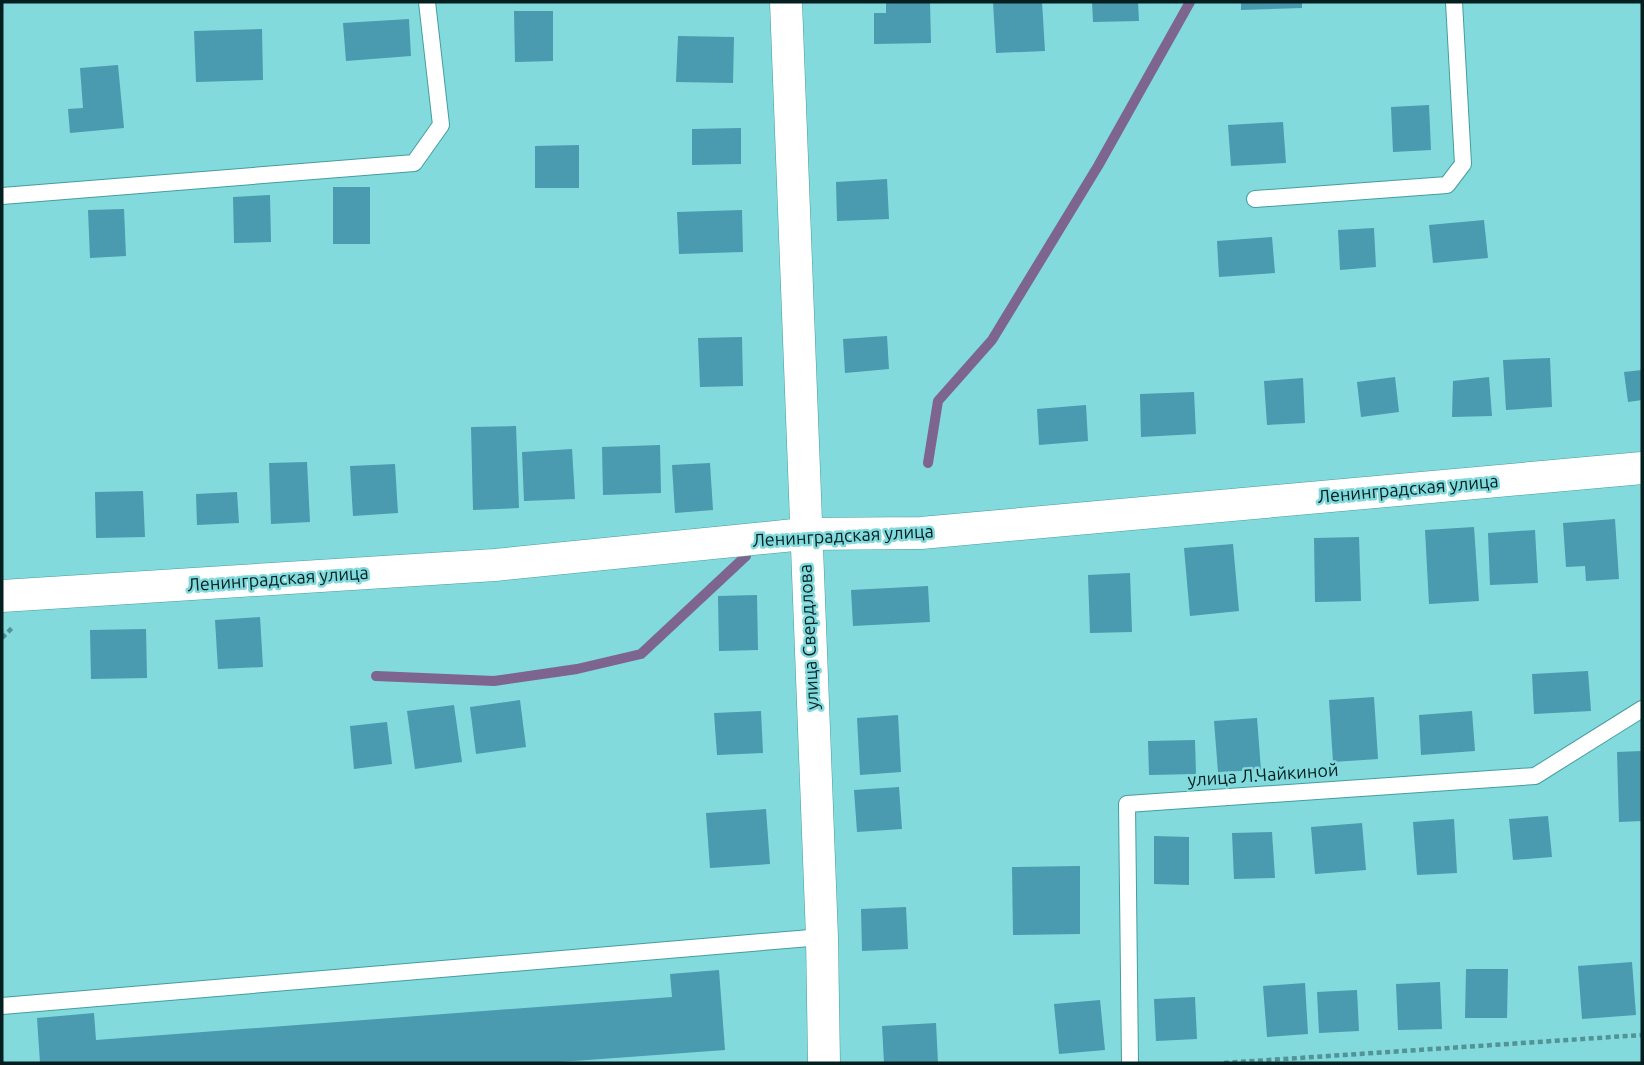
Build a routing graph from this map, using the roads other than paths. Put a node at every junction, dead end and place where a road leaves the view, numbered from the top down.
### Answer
1 (427, 2) edge
2 (786, 2) edge
3 (1454, 2) edge
4 (2, 196) edge
5 (1255, 199) dead end
6 (1642, 468) edge
7 (804, 534) junction
8 (2, 596) edge
9 (1642, 709) edge
10 (822, 937) junction
11 (2, 1006) edge
12 (824, 1063) edge
13 (1130, 1063) edge

1 - 4 lane
2 - 7 street, улица Свердлова
3 - 5 lane
6 - 7 street, Ленинградская улица
7 - 8 street, Ленинградская улица
7 - 10 street, улица Свердлова
9 - 13 lane, улица Л.Чайкиной
10 - 11 lane
10 - 12 street, улица Свердлова

